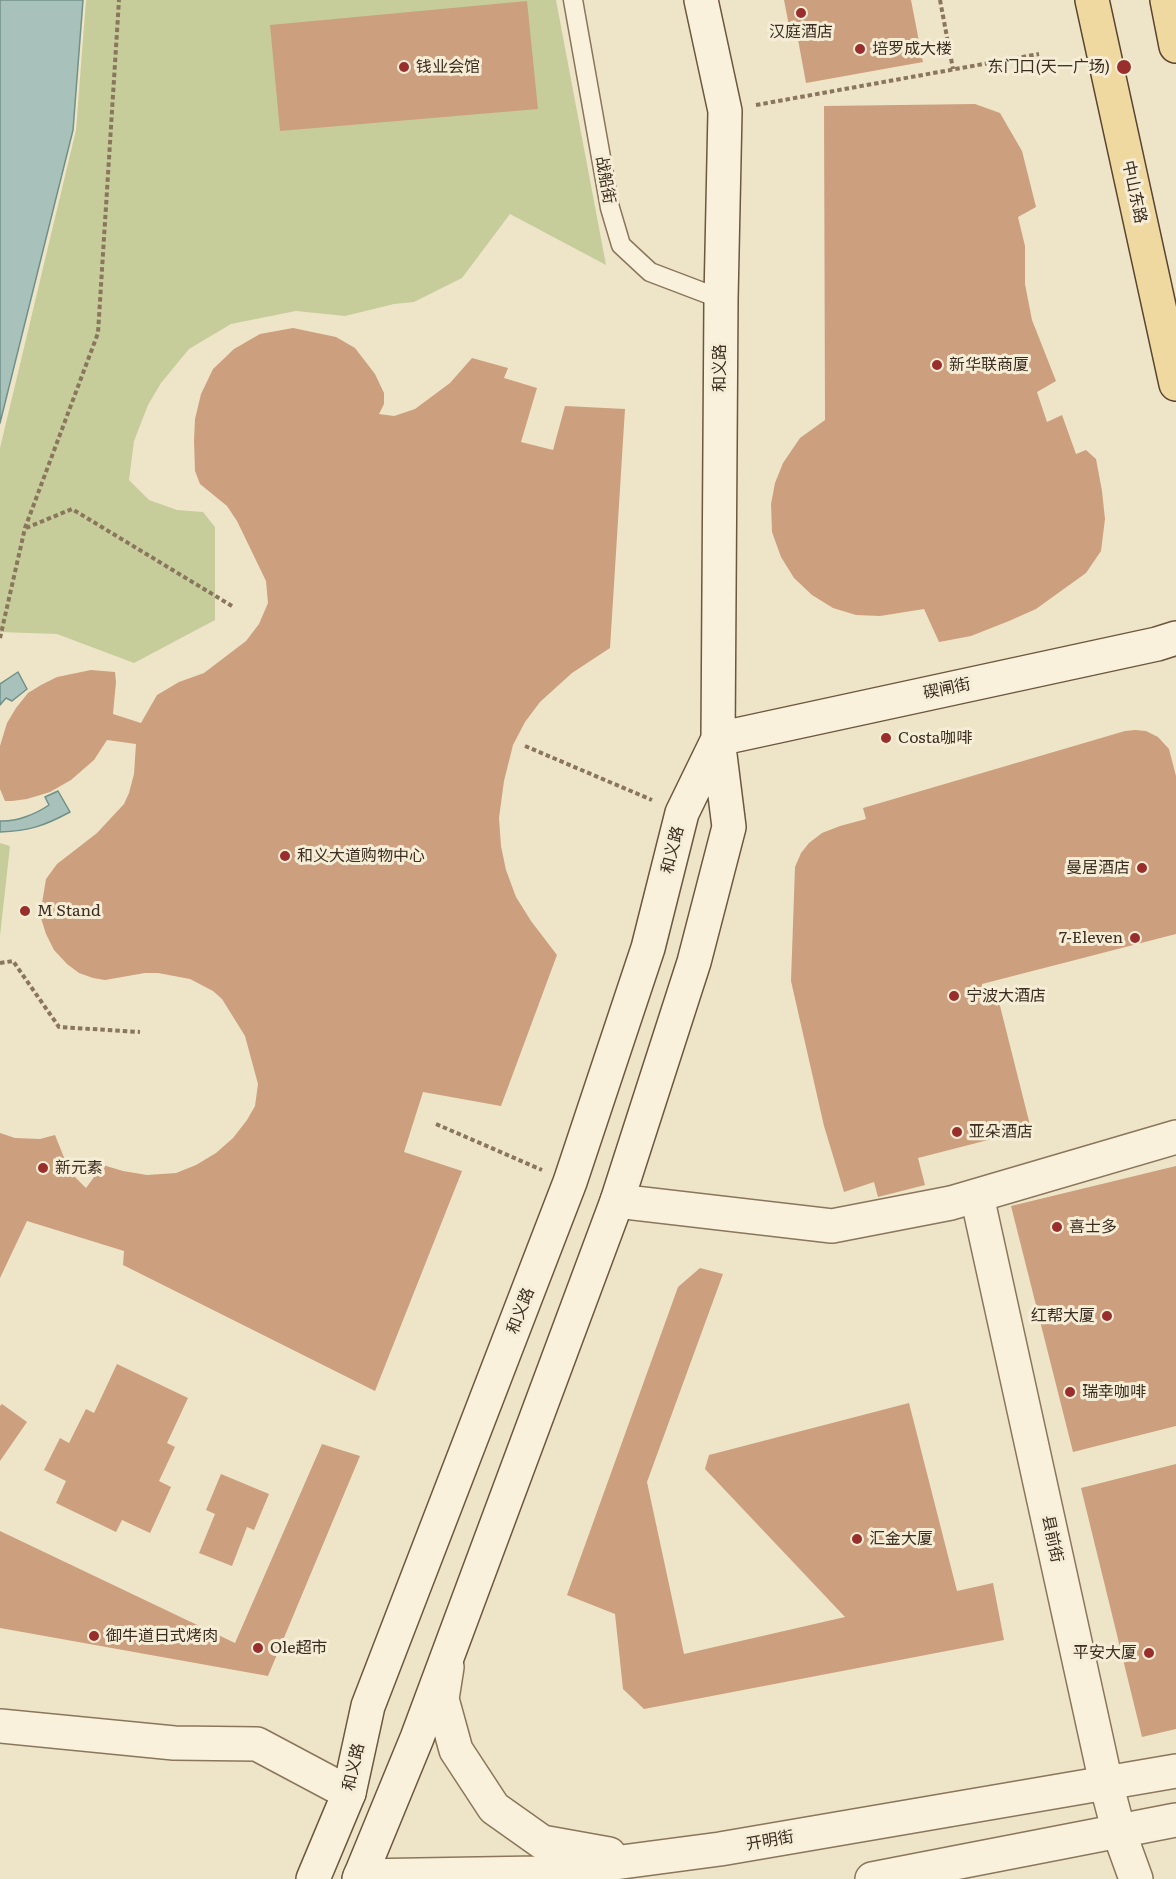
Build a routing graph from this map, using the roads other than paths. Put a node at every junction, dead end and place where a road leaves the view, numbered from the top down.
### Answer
1 (573, 0) edge
2 (701, 0) edge
3 (1092, 0) edge
4 (1167, 0) edge
5 (1176, 46) edge
6 (720, 300) junction
7 (1176, 384) edge
8 (1176, 638) edge
9 (718, 739) junction
10 (1176, 1137) edge
11 (977, 1196) junction
12 (617, 1201) junction
13 (448, 1654) junction
14 (0, 1726) edge
15 (1176, 1771) edge
16 (1106, 1784) junction
17 (349, 1793) junction
18 (1176, 1820) edge
19 (1119, 1832) junction
20 (640, 1860) junction
21 (942, 1872) edge
22 (538, 1876) edge
23 (359, 1878) edge
24 (313, 1879) edge
25 (872, 1879) edge
26 (1136, 1879) edge

1 - 6 lane, 战船街
2 - 6 main road, 和义路
3 - 7 main road, 中山东路
4 - 5 main road
6 - 9 main road, 和义路
8 - 9 main road, 碶闸街
9 - 12 main road, 和义路
9 - 17 main road, 和义路
10 - 11 main road
11 - 12 main road
11 - 16 main road, 县前街
12 - 13 main road, 和义路
13 - 20 main road
13 - 23 main road, 和义路
14 - 17 main road
15 - 16 main road, 开明街
16 - 19 main road, 县前街
16 - 20 main road, 开明街
17 - 24 main road, 和义路
18 - 19 main road
19 - 21 main road
19 - 26 main road, 县前街
20 - 22 main road, 开明街
21 - 25 main road
22 - 23 main road, 开明街

